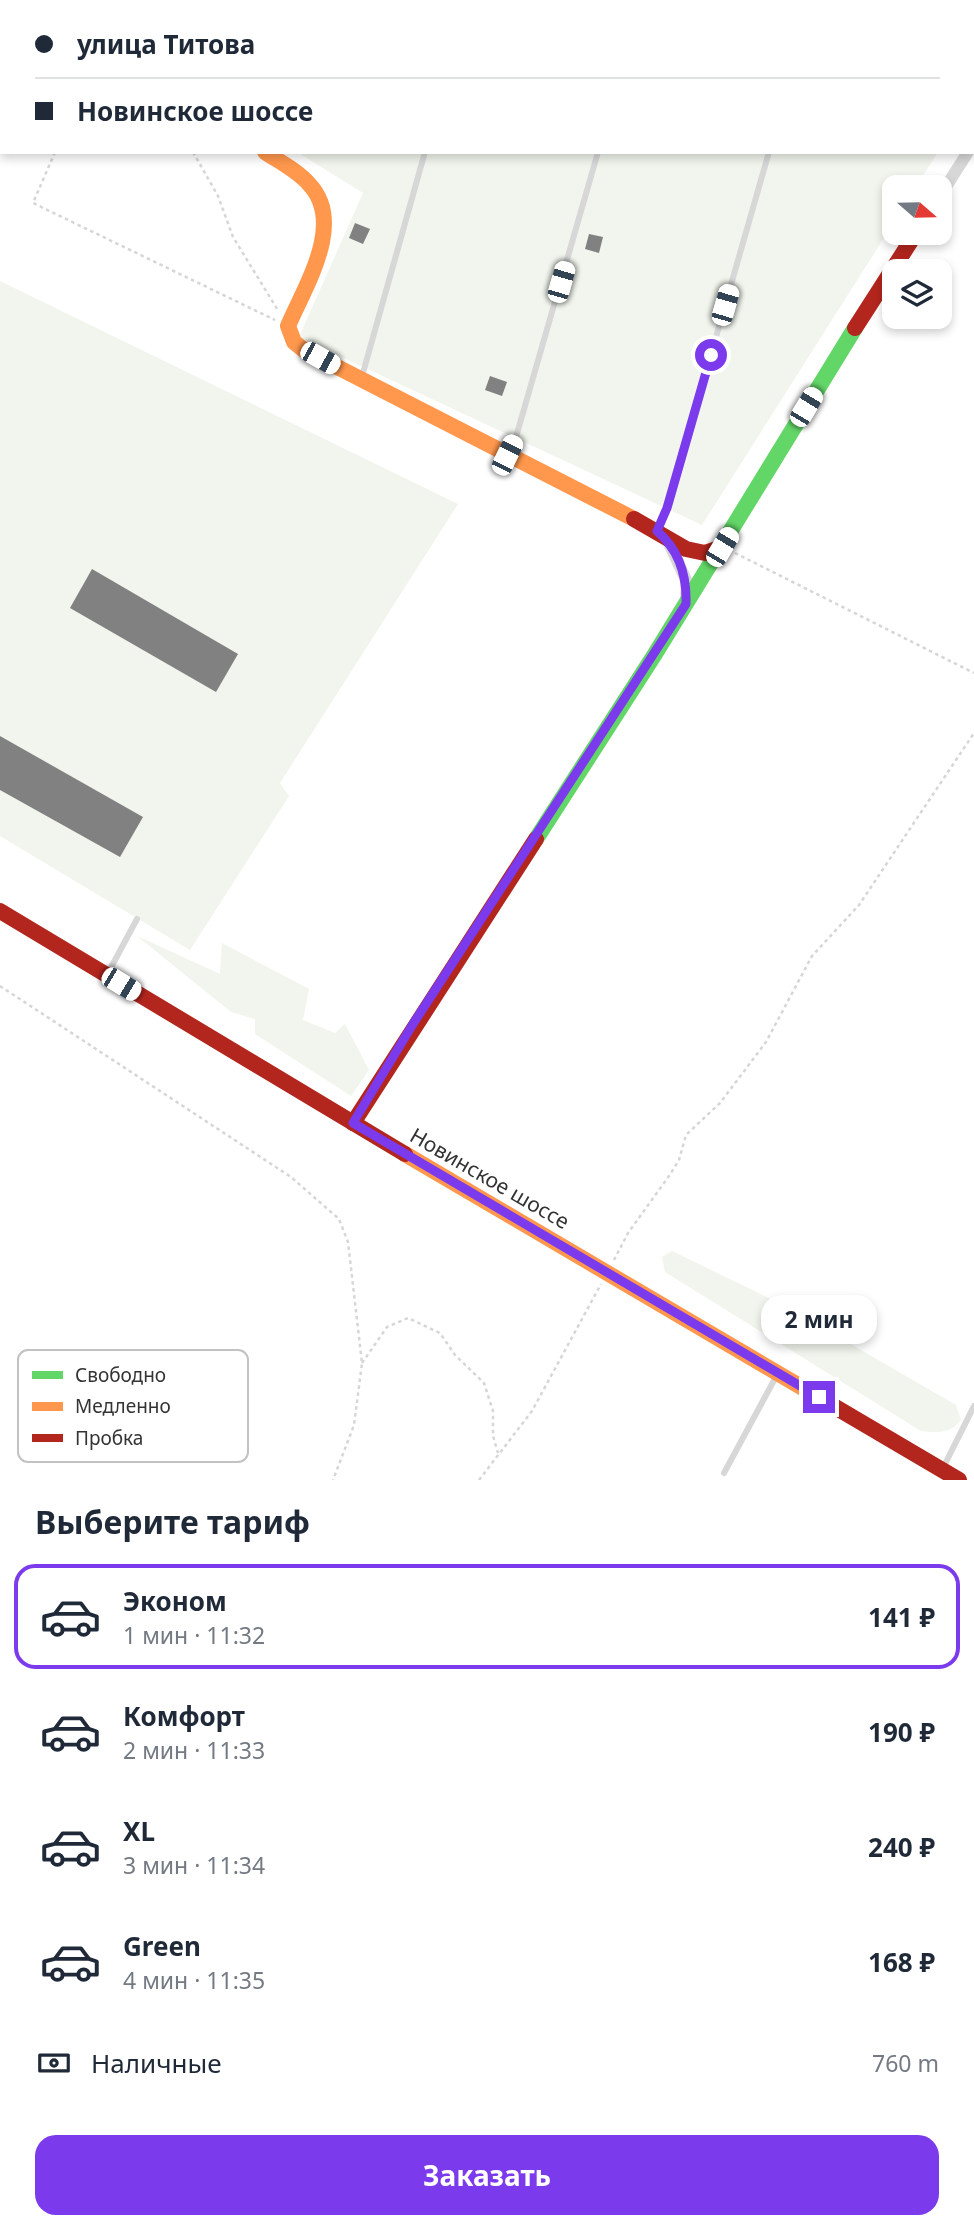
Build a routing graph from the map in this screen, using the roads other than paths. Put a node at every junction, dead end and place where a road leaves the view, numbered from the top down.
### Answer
1 (268, 154) edge
2 (424, 154) edge
3 (597, 154) edge
4 (768, 154) edge
5 (967, 154) edge
6 (952, 177) edge
7 (908, 245) edge
8 (363, 374) junction
9 (507, 455) junction
10 (662, 535) junction
11 (722, 547) junction
12 (686, 604) junction
13 (0, 911) edge
14 (137, 919) dead end
15 (107, 975) junction
16 (353, 1123) junction
17 (778, 1373) junction
18 (974, 1406) edge
19 (942, 1470) junction
20 (724, 1473) dead end
21 (959, 1480) edge

1 - 8 street
2 - 8 lane
3 - 9 lane
4 - 10 lane
5 - 6 street
7 - 11 street
8 - 9 street
9 - 10 street
10 - 11 street
10 - 12 street
11 - 12 street
12 - 16 street
13 - 15 street, Новинское шоссе
14 - 15 lane
15 - 16 street, Новинское шоссе
16 - 17 street, Новинское шоссе
17 - 19 street, Новинское шоссе
17 - 20 lane
18 - 19 lane
19 - 21 street, Новинское шоссе

